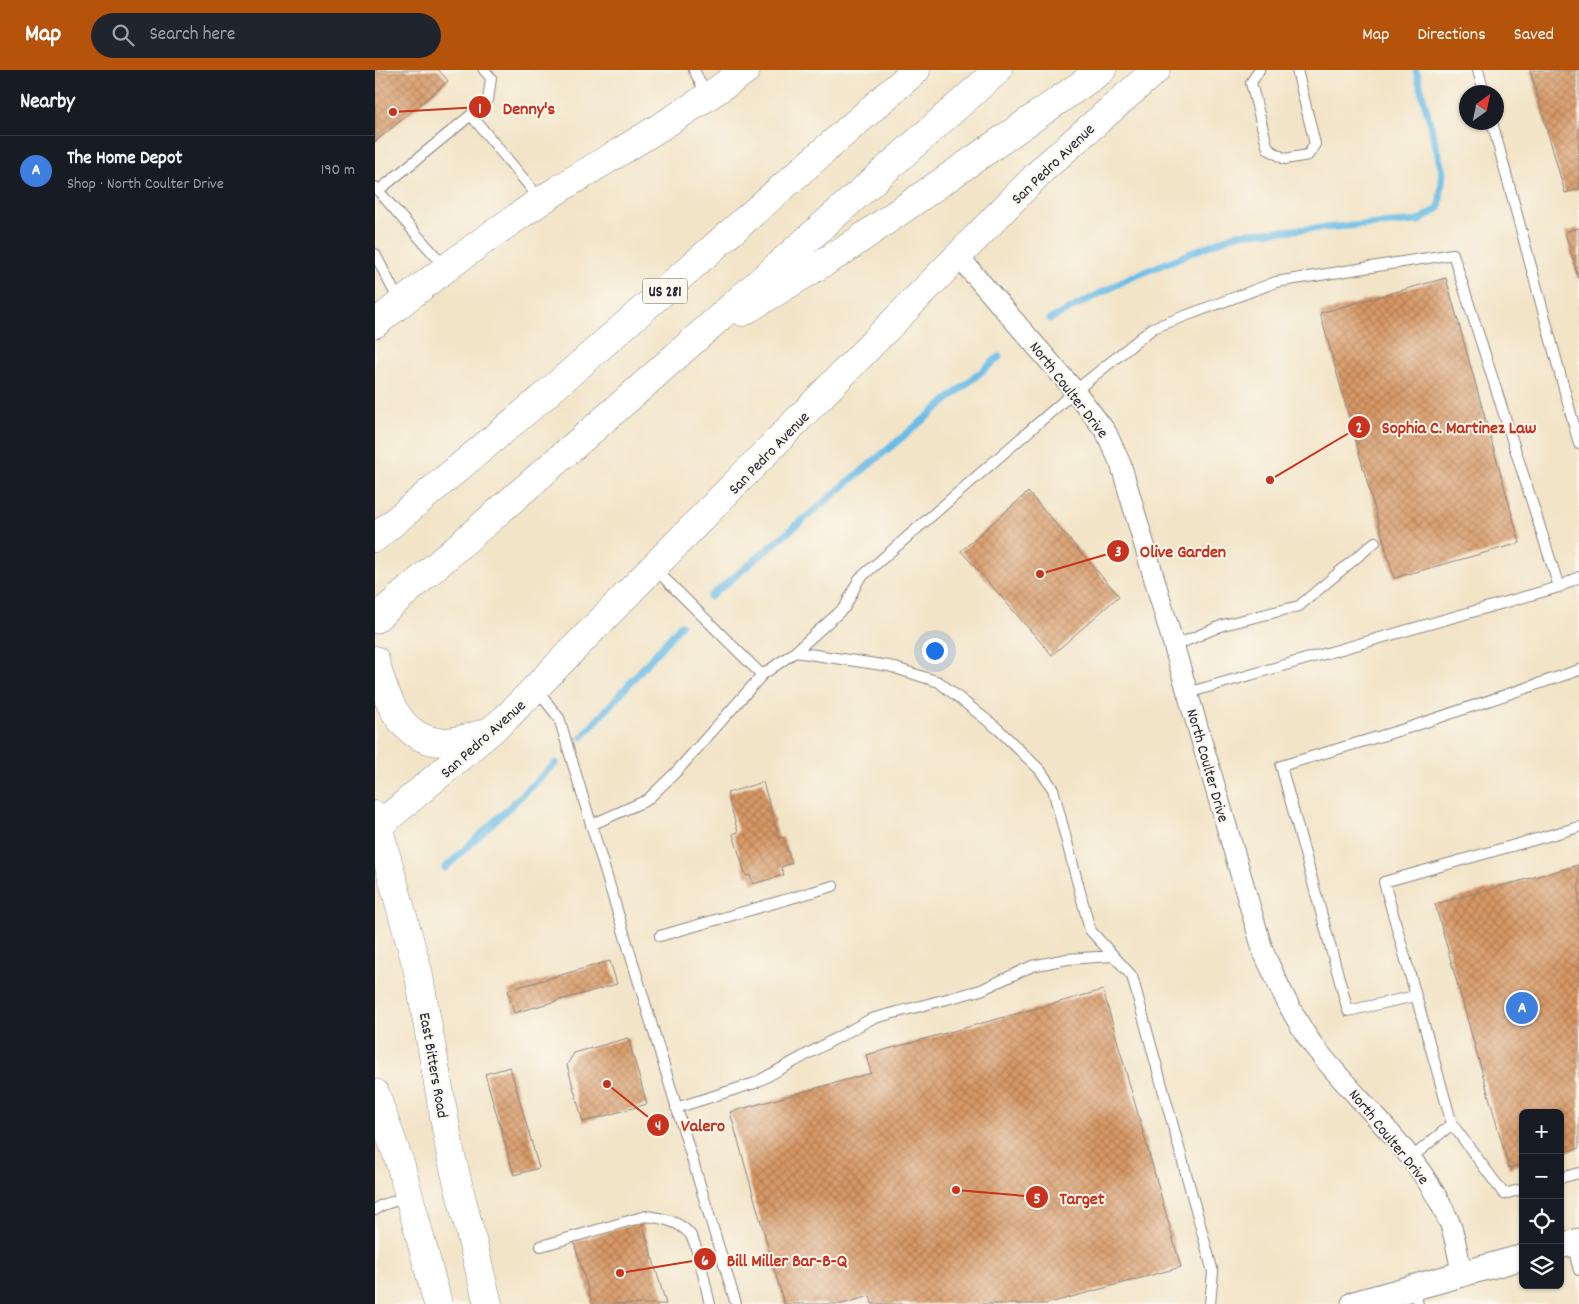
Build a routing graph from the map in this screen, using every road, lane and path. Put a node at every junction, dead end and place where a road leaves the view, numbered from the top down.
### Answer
1 (484, 70) edge
2 (694, 70) edge
3 (746, 70) edge
4 (916, 70) edge
5 (998, 70) edge
6 (1102, 70) edge
7 (1156, 70) edge
8 (1259, 70) edge
9 (1297, 70) edge
10 (1478, 70) edge
11 (1482, 85) edge
12 (708, 98) junction
13 (471, 115) junction
14 (1494, 130) edge
15 (377, 189) edge
16 (542, 201) junction
17 (375, 254) edge
18 (958, 256) junction
19 (446, 267) junction
20 (410, 294) junction
21 (375, 313) edge
22 (375, 324) edge
23 (375, 343) edge
24 (685, 348) junction
25 (1075, 391) junction
26 (1579, 444) edge
27 (375, 538) edge
28 (1375, 542) dead end
29 (654, 568) junction
30 (1579, 577) edge
31 (1559, 587) junction
32 (375, 619) edge
33 (1174, 646) junction
34 (795, 652) junction
35 (375, 660) edge
36 (1579, 670) edge
37 (763, 675) junction
38 (536, 689) junction
39 (1187, 693) junction
40 (491, 732) junction
41 (376, 824) edge
42 (591, 825) junction
43 (1579, 827) edge
44 (833, 886) dead end
45 (660, 936) dead end
46 (1112, 956) junction
47 (1415, 996) junction
48 (375, 1093) edge
49 (676, 1108) junction
50 (1452, 1124) junction
51 (1411, 1158) junction
52 (1579, 1173) edge
53 (1564, 1177) edge
54 (1519, 1190) edge
55 (408, 1196) junction
56 (375, 1210) edge
57 (1570, 1243) edge
58 (541, 1246) dead end
59 (1519, 1258) edge
60 (1579, 1270) edge
61 (1462, 1274) junction
62 (1415, 1296) edge
63 (438, 1304) edge
64 (488, 1304) edge
65 (710, 1304) edge
66 (736, 1304) edge
67 (1211, 1304) edge
68 (1354, 1304) edge

1 - 13 lane
2 - 12 lane
3 - 12 main road
4 - 27 main road, US 281
5 - 24 main road
6 - 24 main road
7 - 18 main road, San Pedro Avenue
8 - 9 lane
10 - 11 lane
12 - 16 main road
13 - 15 lane
13 - 16 lane
14 - 26 lane
15 - 19 lane
16 - 19 main road
17 - 20 lane
18 - 25 street, North Coulter Drive
18 - 29 main road, San Pedro Avenue
19 - 20 main road
20 - 21 main road
20 - 22 main road
20 - 23 main road
24 - 32 main road
25 - 31 lane
25 - 33 street, North Coulter Drive
25 - 34 lane
28 - 33 lane
29 - 37 lane
29 - 38 main road, San Pedro Avenue
30 - 31 lane
31 - 39 lane
33 - 39 street, North Coulter Drive
34 - 37 lane
34 - 46 lane
35 - 40 main road
36 - 47 lane
37 - 42 lane
38 - 40 main road, San Pedro Avenue
38 - 42 lane
39 - 51 street, North Coulter Drive
40 - 41 main road, San Pedro Avenue
41 - 64 main road, East Bitters Road
42 - 49 lane
43 - 47 lane
44 - 45 lane
46 - 49 lane
46 - 67 lane
47 - 50 lane
48 - 55 main road
49 - 66 lane
50 - 51 lane
50 - 54 lane
51 - 61 street, North Coulter Drive
52 - 53 lane
55 - 56 lane
55 - 63 main road
57 - 60 lane
58 - 65 lane
59 - 61 street
61 - 62 street
62 - 68 street

